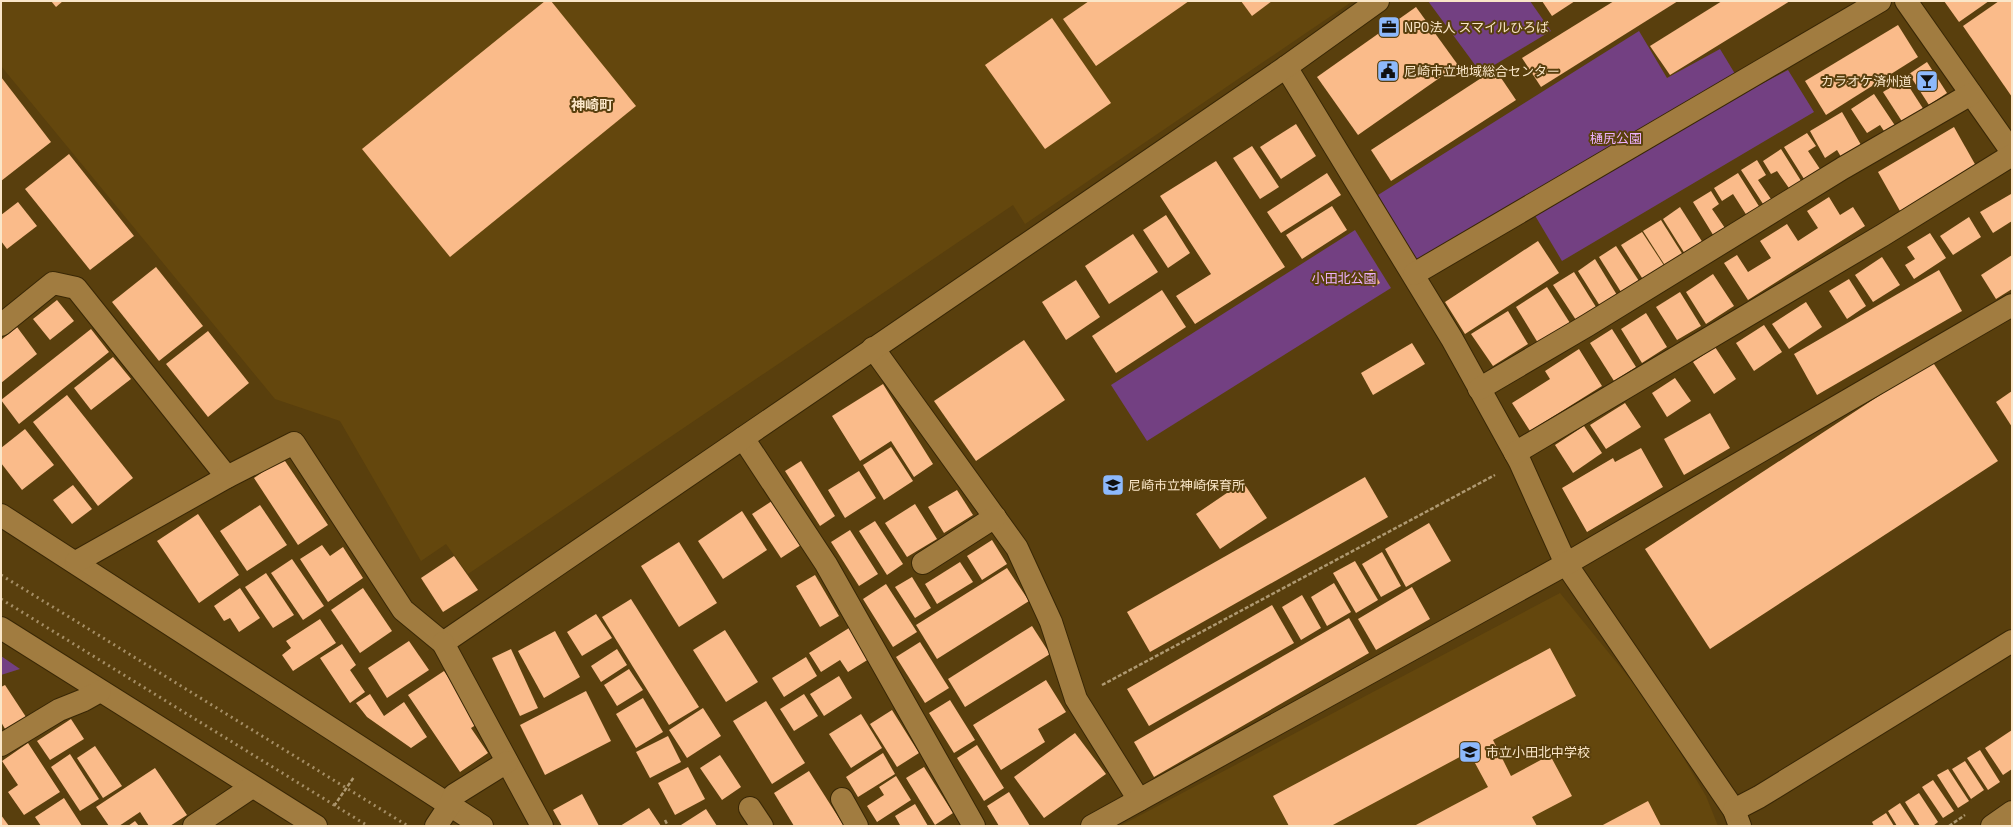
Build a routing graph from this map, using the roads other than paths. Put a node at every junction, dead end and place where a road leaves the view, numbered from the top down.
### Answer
1 (1378, 1) edge
2 (1880, 1) edge
3 (1906, 1) edge
4 (1286, 68) junction
5 (1971, 94) junction
6 (2012, 152) edge
7 (2012, 155) edge
8 (1414, 274) junction
9 (2012, 305) edge
10 (1, 325) edge
11 (873, 348) junction
12 (1479, 388) junction
13 (743, 438) junction
14 (1517, 458) junction
15 (227, 476) junction
16 (1, 515) edge
17 (995, 517) junction
18 (76, 562) junction
19 (923, 563) dead end
20 (1566, 564) junction
21 (1, 628) edge
22 (2012, 640) edge
23 (444, 643) junction
24 (100, 691) junction
25 (1, 745) edge
26 (507, 762) junction
27 (252, 787) junction
28 (842, 799) dead end
29 (1139, 800) junction
30 (450, 805) junction
31 (750, 808) dead end
32 (2012, 812) edge
33 (1737, 818) edge
34 (194, 826) edge
35 (316, 826) edge
36 (436, 826) edge
37 (482, 826) edge
38 (542, 826) edge
39 (762, 826) edge
40 (857, 826) edge
41 (974, 826) edge
42 (1092, 826) edge
43 (1992, 826) edge

1 - 4 street
2 - 8 street
3 - 5 street
4 - 8 street
4 - 11 street
5 - 6 street
5 - 12 street
7 - 14 street
8 - 12 street
9 - 20 street
10 - 15 street
11 - 13 street
11 - 17 street
12 - 14 street
13 - 23 street
13 - 41 street
14 - 20 street
15 - 18 street
15 - 23 street
16 - 18 street
17 - 19 street
17 - 29 street
18 - 30 street
20 - 29 street
20 - 33 street
21 - 24 street
22 - 33 street
23 - 26 street
24 - 25 street
24 - 27 street
26 - 30 street
26 - 38 street
27 - 34 street
27 - 35 street
28 - 40 street
29 - 42 street
30 - 36 street
30 - 37 street
31 - 39 street
32 - 43 street

